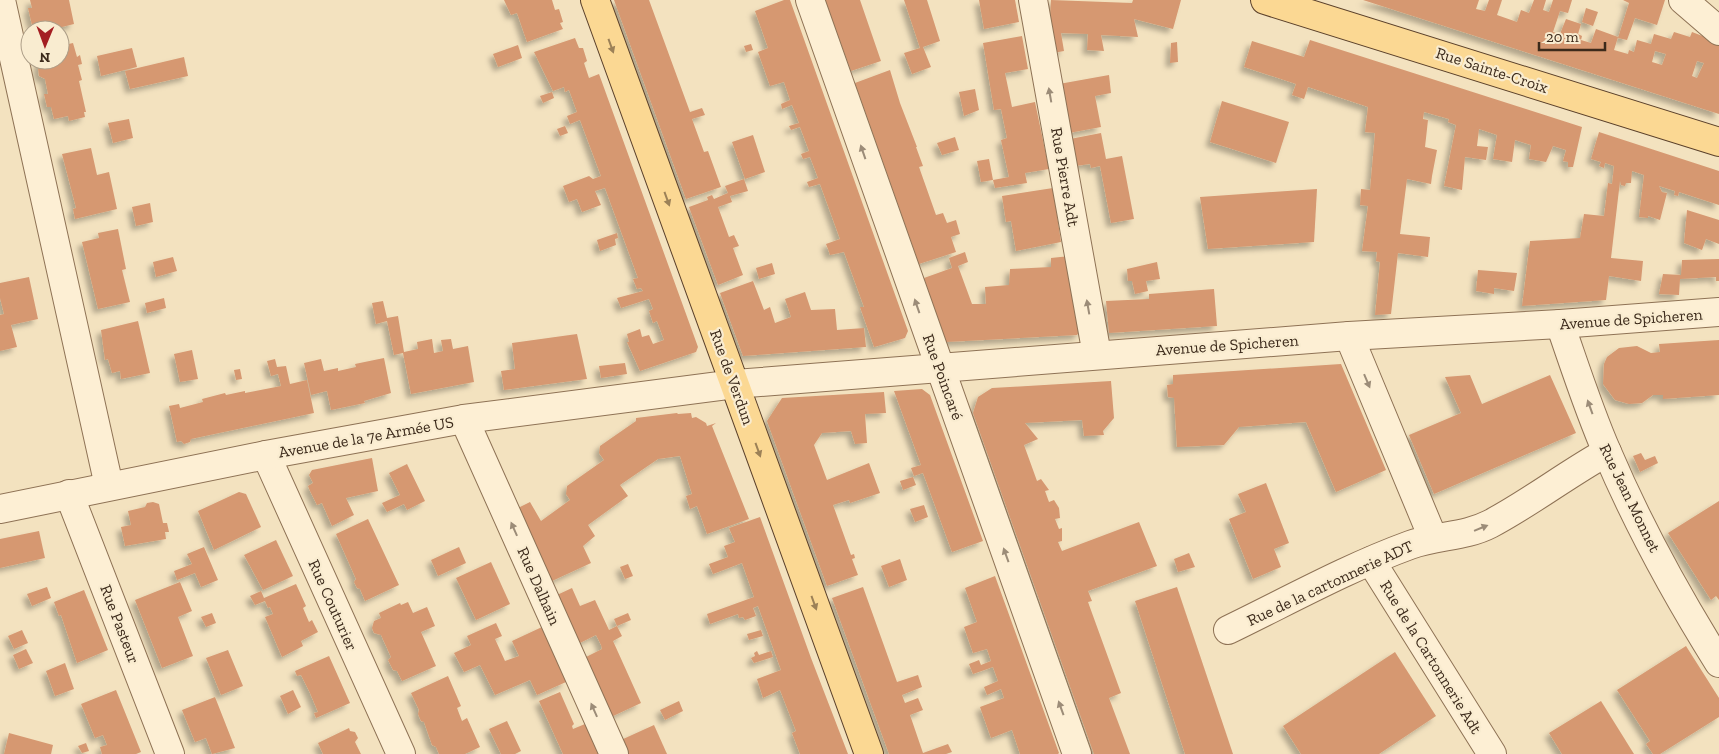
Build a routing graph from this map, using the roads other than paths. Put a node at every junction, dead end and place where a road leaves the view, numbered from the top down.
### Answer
1 (1, 0) edge
2 (595, 0) edge
3 (810, 0) edge
4 (1033, 0) edge
5 (1265, 0) edge
6 (1683, 0) edge
7 (1719, 31) edge
8 (1719, 142) edge
9 (1719, 312) edge
10 (1560, 324) junction
11 (1349, 336) junction
12 (1097, 355) junction
13 (939, 368) junction
14 (734, 384) junction
15 (464, 419) junction
16 (1607, 452) junction
17 (266, 455) junction
18 (109, 486) junction
19 (69, 494) junction
20 (0, 509) edge
21 (1433, 538) junction
22 (1371, 561) junction
23 (1228, 630) dead end
24 (1719, 663) edge
25 (170, 754) edge
26 (401, 754) edge
27 (614, 754) edge
28 (869, 754) edge
29 (1077, 754) edge
30 (1492, 754) edge

1 - 18 street
2 -> 14 main road, Rue de Verdun
13 -> 3 street, Rue Poincaré
12 -> 4 street, Rue Pierre Adt
5 - 8 main road, Rue Sainte-Croix
6 - 7 street
9 - 10 street, Avenue de Spicheren
10 - 11 street, Avenue de Spicheren
16 -> 10 street, Rue Jean Monnet
11 - 12 street, Avenue de Spicheren
11 -> 21 street, Rue de la cartonnerie ADT
12 - 13 street, Avenue de Spicheren
13 - 14 street, Avenue de Spicheren
29 -> 13 street, Rue Poincaré
14 - 15 street, Avenue de la 7e Armée US
14 -> 28 main road, Rue de Verdun
15 - 17 street, Avenue de la 7e Armée US
27 -> 15 street, Rue Dalhain
21 -> 16 street, Rue de la cartonnerie ADT
16 - 24 street, Rue Jean Monnet
17 - 18 street, Avenue de la 7e Armée US
17 - 26 street, Rue Couturier
18 - 19 street, Avenue de la 7e Armée US
19 - 20 street, Avenue de la 7e Armée US
19 - 25 street, Rue Pasteur
21 - 22 street, Rue de la cartonnerie ADT
22 - 23 street, Rue de la cartonnerie ADT
22 - 30 street, Rue de la Cartonnerie Adt

